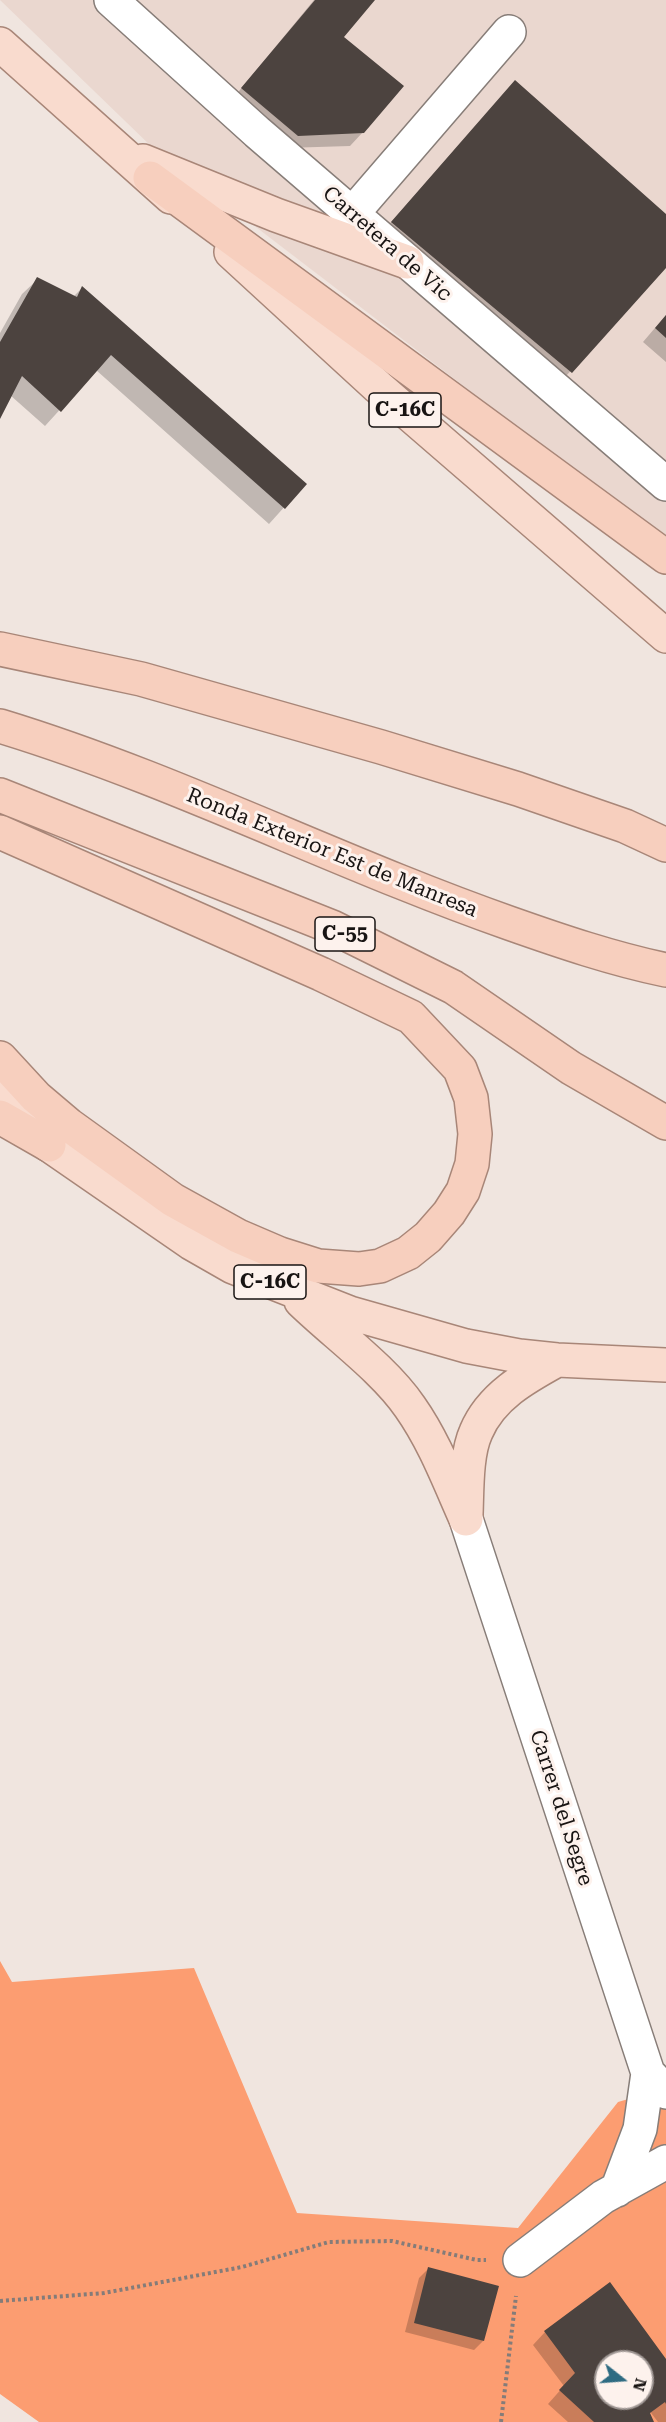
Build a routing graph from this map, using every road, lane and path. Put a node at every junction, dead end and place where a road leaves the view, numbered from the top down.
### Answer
1 (111, 0) edge
2 (509, 32) dead end
3 (0, 44) edge
4 (120, 152) junction
5 (150, 178) junction
6 (352, 214) junction
7 (407, 262) junction
8 (666, 484) edge
9 (666, 556) edge
10 (666, 636) edge
11 (0, 649) edge
12 (0, 726) edge
13 (0, 795) edge
14 (0, 832) edge
15 (666, 844) edge
16 (666, 970) edge
17 (0, 1058) edge
18 (0, 1092) edge
19 (0, 1117) edge
20 (666, 1123) edge
21 (49, 1145) junction
22 (289, 1289) junction
23 (558, 1360) junction
24 (666, 1365) edge
25 (466, 1519) junction
26 (657, 2083) edge
27 (666, 2162) edge
28 (617, 2190) junction
29 (520, 2260) junction
30 (0, 2301) edge
31 (501, 2422) edge

1 - 6 street, Carretera de Vic
2 - 6 street
3 - 4 main road, C-16C
4 - 5 main road, C-16C
4 - 7 main road
5 - 9 highway, C-16C
5 - 10 main road, C-16C
6 - 7 street, Carretera de Vic
7 - 8 street, Carretera de Vic
11 - 15 highway
12 - 16 highway, Ronda Exterior Est de Manresa
13 - 20 highway, C-55
14 - 17 highway
18 - 21 main road, C-16C
19 - 21 highway
21 - 22 main road, C-16C
22 - 23 main road, C-16C
22 - 25 main road
23 - 24 main road, C-16C
23 - 25 main road
25 - 26 street, Carrer del Segre
26 - 28 street
27 - 28 street
28 - 29 street
29 - 30 path
29 - 31 path

